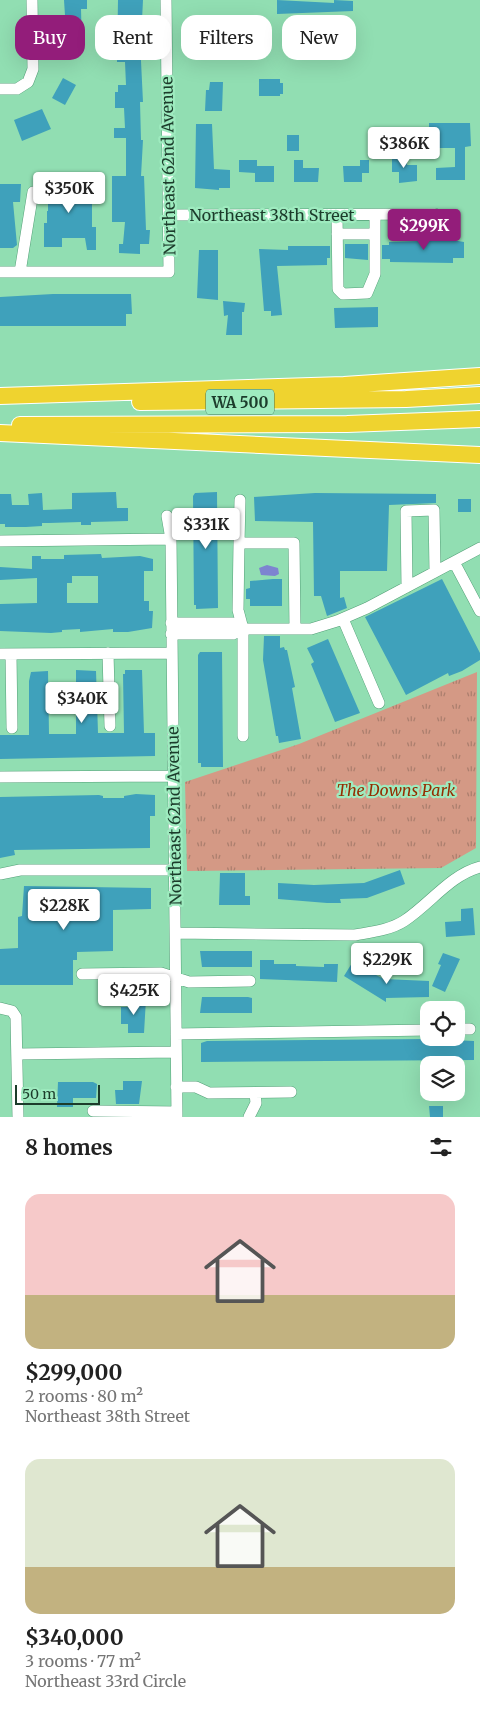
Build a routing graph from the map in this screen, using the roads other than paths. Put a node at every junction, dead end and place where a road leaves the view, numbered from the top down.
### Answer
1 (32, 0) edge
2 (166, 0) edge
3 (0, 89) edge
4 (33, 192) dead end
5 (436, 214) dead end
6 (169, 215) junction
7 (337, 215) junction
8 (375, 215) junction
9 (337, 234) junction
10 (375, 234) junction
11 (0, 272) edge
12 (20, 272) junction
13 (480, 376) edge
14 (480, 395) edge
15 (0, 396) edge
16 (0, 402) edge
17 (480, 418) edge
18 (0, 425) edge
19 (0, 433) edge
20 (480, 455) edge
21 (240, 500) dead end
22 (167, 516) dead end
23 (171, 539) junction
24 (0, 541) edge
25 (239, 544) junction
26 (479, 551) edge
27 (454, 562) junction
28 (435, 572) junction
29 (407, 587) junction
30 (480, 610) edge
31 (343, 619) junction
32 (172, 628) junction
33 (243, 629) junction
34 (295, 629) junction
35 (108, 653) junction
36 (172, 653) junction
37 (6, 654) edge
38 (379, 703) dead end
39 (110, 726) dead end
40 (12, 728) dead end
41 (244, 736) dead end
42 (0, 776) edge
43 (173, 776) junction
44 (480, 866) edge
45 (174, 870) junction
46 (0, 874) edge
47 (175, 934) junction
48 (82, 974) dead end
49 (175, 978) junction
50 (250, 981) dead end
51 (0, 1008) edge
52 (465, 1029) edge
53 (470, 1029) dead end
54 (420, 1030) edge
55 (176, 1034) junction
56 (176, 1052) junction
57 (18, 1054) junction
58 (176, 1087) junction
59 (255, 1092) junction
60 (291, 1092) dead end
61 (93, 1110) dead end
62 (177, 1115) edge
63 (18, 1117) edge
64 (249, 1117) edge

1 - 3 street
2 - 6 street, Northeast 62nd Avenue
4 - 12 street
5 - 8 street, Northeast 38th Street
6 - 7 street, Northeast 38th Street
6 - 12 street, Northeast 62nd Avenue
7 - 8 street, Northeast 38th Street
7 - 9 street
8 - 10 street
9 - 10 street
9 - 10 street
11 - 12 street
13 - 15 highway
14 - 16 highway, WA 500
17 - 18 highway, WA 500
19 - 20 highway
21 - 25 street
22 - 23 street, Northeast 62nd Avenue
23 - 24 street
23 - 32 street, Northeast 62nd Avenue
25 - 33 street
25 - 34 street
26 - 27 street
27 - 28 street
27 - 30 street
28 - 29 street
28 - 29 street
29 - 31 street
31 - 34 street
31 - 38 street
32 - 33 street
32 - 36 street, Northeast 62nd Avenue
33 - 34 street
33 - 41 street
35 - 36 street
35 - 37 street
35 - 39 street
36 - 43 street, Northeast 62nd Avenue
37 - 40 street
42 - 43 street
43 - 45 street, Northeast 62nd Avenue
44 - 47 street
45 - 46 street
45 - 47 street, Northeast 62nd Avenue
47 - 49 street, Northeast 62nd Avenue
48 - 49 street
49 - 50 street
49 - 55 street, Northeast 62nd Avenue
51 - 57 street
52 - 53 street
54 - 55 street
55 - 56 street, Northeast 62nd Avenue
56 - 57 street
56 - 58 street, Northeast 62nd Avenue
57 - 63 street
58 - 59 street
58 - 62 street, Northeast 62nd Avenue
59 - 60 street
59 - 64 street
61 - 62 street

